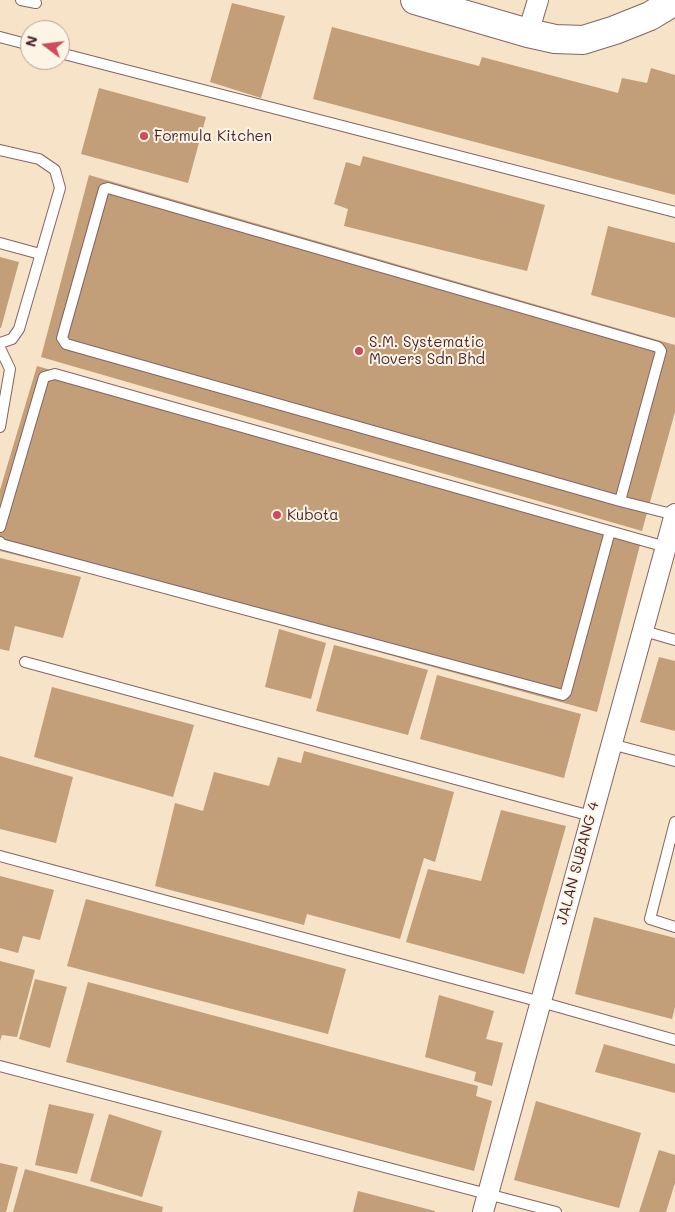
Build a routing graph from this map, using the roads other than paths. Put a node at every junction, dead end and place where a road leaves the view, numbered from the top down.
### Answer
1 (21, 0) edge
2 (414, 0) edge
3 (538, 0) edge
4 (675, 1) edge
5 (36, 3) dead end
6 (528, 34) junction
7 (0, 38) edge
8 (20, 43) edge
9 (70, 55) edge
10 (0, 150) edge
11 (675, 212) edge
12 (0, 244) edge
13 (40, 254) junction
14 (0, 343) edge
15 (0, 348) edge
16 (0, 427) edge
17 (620, 501) junction
18 (675, 515) edge
19 (0, 527) edge
20 (610, 530) junction
21 (0, 542) edge
22 (666, 547) junction
23 (644, 631) junction
24 (675, 640) edge
25 (25, 662) dead end
26 (611, 744) junction
27 (675, 762) edge
28 (591, 816) junction
29 (675, 822) edge
30 (0, 856) edge
31 (675, 927) edge
32 (541, 1002) junction
33 (675, 1040) edge
34 (0, 1066) edge
35 (485, 1203) edge
36 (556, 1212) edge

1 - 5 lane
2 - 6 street
3 - 6 street
4 - 6 street
7 - 8 lane
9 - 11 lane
10 - 13 lane
12 - 13 lane
13 - 14 lane
15 - 16 lane
17 - 17 lane
17 - 18 lane
18 - 22 street, JALAN SUBANG 4
19 - 20 lane
20 - 21 lane
20 - 22 lane
22 - 23 street, JALAN SUBANG 4
23 - 24 lane
23 - 26 street, JALAN SUBANG 4
25 - 28 lane
26 - 27 lane
26 - 28 street, JALAN SUBANG 4
28 - 32 street, JALAN SUBANG 4
29 - 31 lane
30 - 32 lane
32 - 33 lane
32 - 35 street, JALAN SUBANG 4
34 - 35 lane
35 - 36 lane

